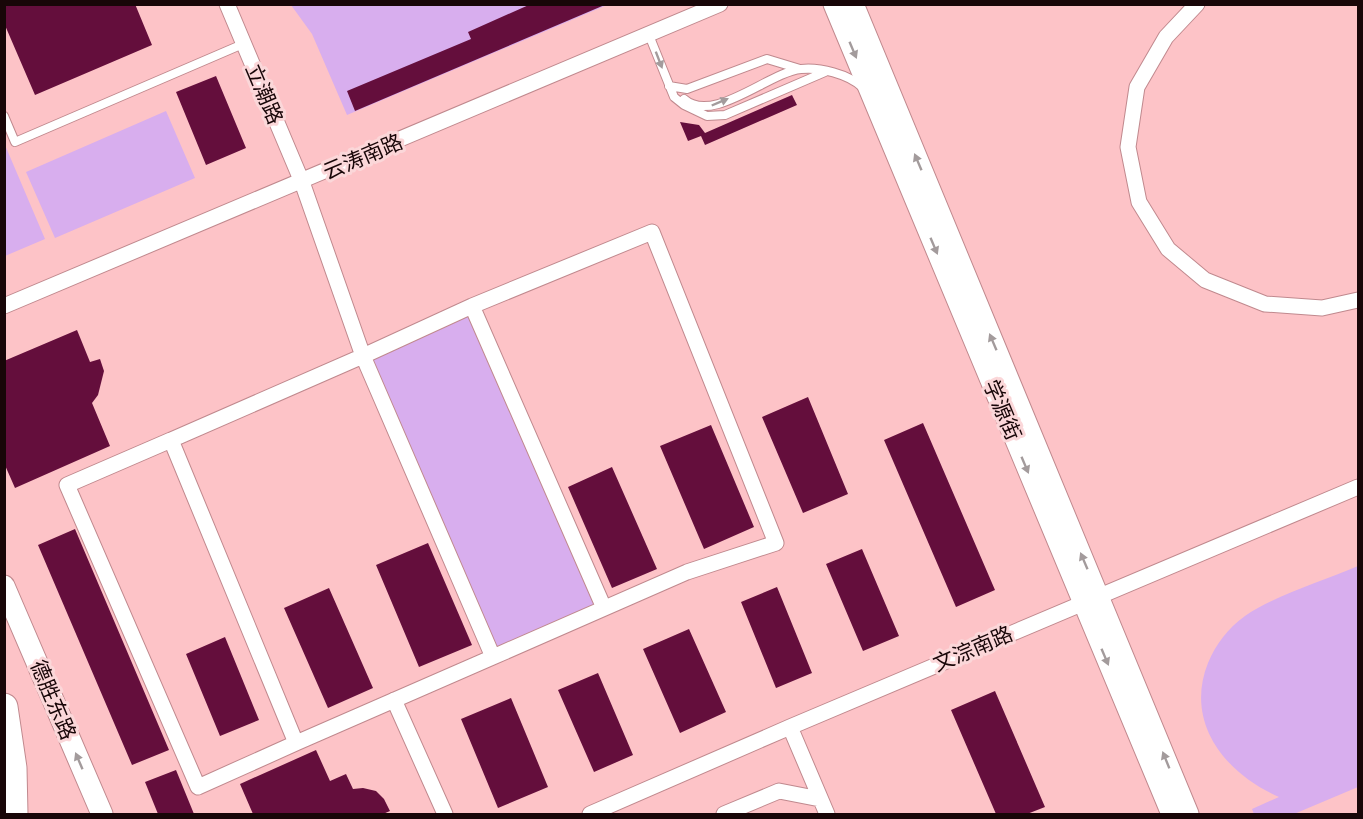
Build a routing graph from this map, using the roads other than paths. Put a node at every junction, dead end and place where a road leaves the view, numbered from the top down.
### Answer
1 (227, 4) edge
2 (720, 4) edge
3 (834, 4) edge
4 (853, 4) edge
5 (1197, 4) edge
6 (649, 35) junction
7 (243, 44) junction
8 (800, 69) junction
9 (825, 72) junction
10 (669, 86) junction
11 (872, 95) junction
12 (4, 116) edge
13 (302, 183) junction
14 (1359, 300) edge
15 (4, 306) edge
16 (472, 306) junction
17 (363, 356) junction
18 (171, 440) junction
19 (1359, 487) edge
20 (4, 586) edge
21 (1091, 600) junction
22 (604, 608) junction
23 (493, 657) junction
24 (394, 700) junction
25 (4, 707) edge
26 (790, 727) junction
27 (296, 743) junction
28 (820, 799) junction
29 (14, 814) edge
30 (102, 814) edge
31 (445, 814) edge
32 (590, 814) edge
33 (724, 814) edge
34 (827, 814) edge
35 (1172, 814) edge
36 (1188, 814) edge

1 - 7 street, 立潮路
2 - 6 street, 云涛南路
3 -> 11 main road, 学源街
21 -> 4 main road
5 - 14 street
6 -> 10 lane
6 - 13 street, 云涛南路
7 - 12 lane
7 - 13 street, 立潮路
8 - 9 lane
8 - 10 lane
10 -> 8 lane
9 - 10 lane
9 - 11 lane
11 -> 21 main road, 学源街
13 - 15 street, 云涛南路
13 - 17 street, 立潮路
16 - 17 street
16 - 22 street
16 - 22 street
17 - 18 street
17 - 23 street, 立潮路
18 - 27 street
18 - 27 street
19 - 21 street, 文淙南路
30 -> 20 main road, 德胜东路
21 - 26 street, 文淙南路
21 -> 35 main road, 学源街
36 -> 21 main road
22 - 23 street
23 - 24 street
24 - 27 street
24 - 31 street
25 - 29 highway
26 - 28 street
26 - 32 street, 文淙南路
28 - 33 street
28 - 34 street

